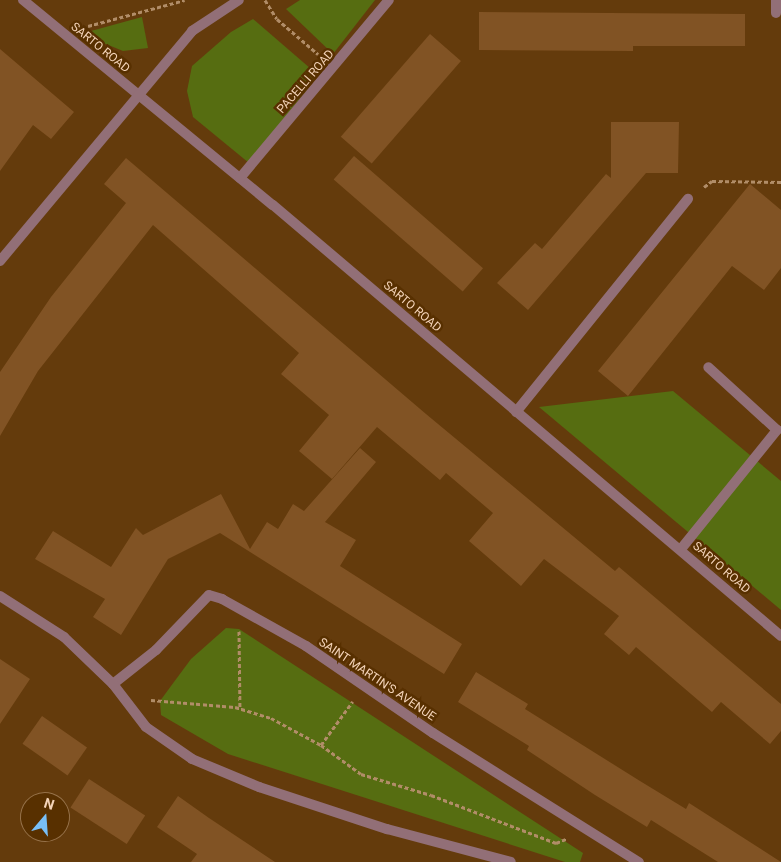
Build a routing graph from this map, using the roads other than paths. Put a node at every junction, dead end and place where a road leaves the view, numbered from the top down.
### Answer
1 (23, 0) edge
2 (239, 0) edge
3 (389, 0) edge
4 (776, 0) edge
5 (776, 13) dead end
6 (136, 94) junction
7 (240, 178) junction
8 (688, 199) road end
9 (0, 260) edge
10 (708, 367) dead end
11 (516, 412) junction
12 (681, 549) junction
13 (0, 596) edge
14 (781, 636) edge
15 (113, 684) junction
16 (511, 862) edge
17 (639, 862) edge

1 - 6 street, SARTO ROAD
2 - 6 street
3 - 7 street, PACELLI ROAD
4 - 5 street
6 - 7 street, SARTO ROAD
6 - 9 street
7 - 11 street, SARTO ROAD
8 - 11 street
10 - 12 street
11 - 12 street, SARTO ROAD
12 - 14 street, SARTO ROAD
13 - 15 street
15 - 16 street
15 - 17 street, SAINT MARTIN'S AVENUE

